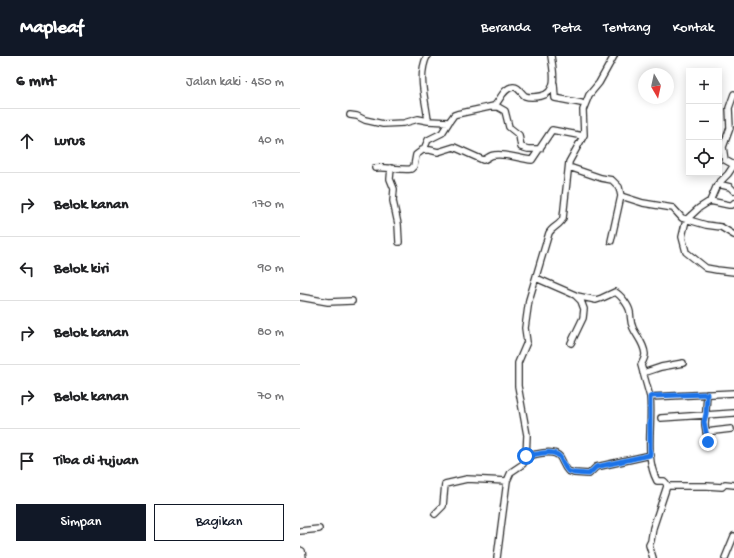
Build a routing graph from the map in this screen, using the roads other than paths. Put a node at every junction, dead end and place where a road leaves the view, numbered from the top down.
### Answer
1 (427, 56) edge
2 (551, 56) edge
3 (614, 56) edge
4 (554, 84) junction
5 (734, 94) edge
6 (581, 103) dead end
7 (491, 107) junction
8 (731, 111) edge
9 (350, 115) dead end
10 (428, 121) junction
11 (449, 122) junction
12 (583, 136) junction
13 (540, 149) junction
14 (422, 150) junction
15 (734, 165) edge
16 (569, 167) junction
17 (375, 168) dead end
18 (391, 168) junction
19 (718, 184) junction
20 (734, 191) edge
21 (621, 196) junction
22 (710, 201) junction
23 (734, 203) edge
24 (686, 220) junction
25 (734, 235) edge
26 (611, 241) dead end
27 (399, 242) dead end
28 (734, 272) edge
29 (536, 278) junction
30 (577, 296) junction
31 (300, 297) edge
32 (352, 301) dead end
33 (571, 343) dead end
34 (683, 362) dead end
35 (644, 373) junction
36 (734, 393) edge
37 (707, 394) junction
38 (650, 397) junction
39 (734, 413) edge
40 (706, 414) junction
41 (661, 418) dead end
42 (731, 429) dead end
43 (706, 432) junction
44 (708, 442) dead end
45 (650, 455) junction
46 (526, 456) junction
47 (507, 481) junction
48 (734, 485) edge
49 (667, 486) junction
50 (435, 514) dead end
51 (319, 529) dead end
52 (300, 531) edge
53 (734, 536) edge
54 (300, 550) edge
55 (303, 558) edge
56 (497, 558) edge
57 (653, 558) edge
58 (725, 558) edge

1 - 10 street
2 - 4 street
3 - 12 street
4 - 6 street
4 - 7 street
5 - 8 street
7 - 11 street
7 - 13 street
8 - 15 street
9 - 10 street
10 - 11 street
11 - 14 street
12 - 13 street
12 - 16 street
13 - 14 street
14 - 18 street
15 - 19 street
16 - 21 street
16 - 29 street
17 - 18 street
18 - 27 street
19 - 20 street
19 - 22 street
21 - 24 street
21 - 26 street
22 - 23 street
22 - 24 street
24 - 25 street
24 - 28 street
29 - 30 street
29 - 46 street
30 - 33 street
30 - 35 street
31 - 32 street
34 - 35 street
35 - 38 street
36 - 37 street
37 - 38 street
37 - 40 street
38 - 45 street
39 - 40 street
40 - 41 street
40 - 43 street
42 - 43 street
43 - 44 street
45 - 46 street
45 - 49 street
46 - 47 street
47 - 50 street
47 - 56 street
48 - 49 street
49 - 57 street
51 - 52 street
53 - 58 street
54 - 55 street

